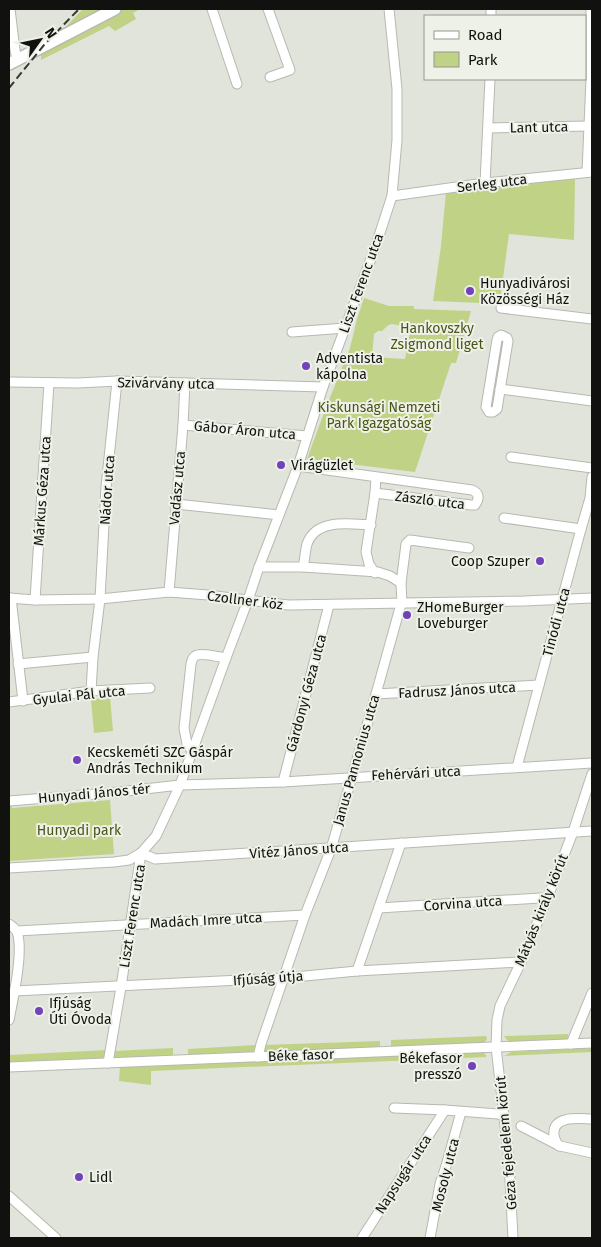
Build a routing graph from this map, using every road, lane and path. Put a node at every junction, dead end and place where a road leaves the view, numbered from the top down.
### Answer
1 (10, 9) edge
2 (115, 9) edge
3 (212, 9) edge
4 (268, 9) edge
5 (389, 9) edge
6 (591, 9) edge
7 (588, 61) edge
8 (13, 62) edge
9 (270, 77) dead end
10 (490, 80) edge
11 (592, 80) edge
12 (237, 84) dead end
13 (590, 126) junction
14 (488, 128) junction
15 (589, 172) edge
16 (485, 183) junction
17 (392, 196) junction
18 (501, 308) dead end
19 (592, 319) edge
20 (345, 328) junction
21 (292, 332) dead end
22 (116, 381) junction
23 (9, 382) edge
24 (49, 383) junction
25 (185, 383) junction
26 (323, 387) junction
27 (500, 389) junction
28 (592, 401) edge
29 (183, 425) junction
30 (307, 436) junction
31 (511, 457) dead end
32 (298, 466) junction
33 (592, 468) edge
34 (376, 477) junction
35 (592, 477) edge
36 (375, 496) junction
37 (176, 504) junction
38 (279, 515) junction
39 (504, 518) dead end
40 (371, 525) junction
41 (582, 529) junction
42 (469, 548) dead end
43 (259, 567) junction
44 (304, 567) junction
45 (375, 573) junction
46 (401, 583) junction
47 (169, 592) junction
48 (10, 598) edge
49 (100, 598) junction
50 (592, 598) edge
51 (35, 600) junction
52 (248, 600) junction
53 (562, 600) junction
54 (402, 604) junction
55 (329, 605) junction
56 (93, 658) junction
57 (226, 658) junction
58 (18, 664) junction
59 (539, 685) junction
60 (150, 688) dead end
61 (91, 691) junction
62 (376, 694) junction
63 (23, 701) junction
64 (9, 702) edge
65 (192, 751) junction
66 (592, 763) edge
67 (517, 767) junction
68 (592, 774) edge
69 (352, 777) junction
70 (283, 782) junction
71 (180, 785) junction
72 (9, 801) edge
73 (592, 831) edge
74 (573, 832) junction
75 (401, 844) junction
76 (331, 849) junction
77 (141, 854) junction
78 (9, 868) edge
79 (547, 899) junction
80 (379, 908) junction
81 (305, 915) junction
82 (9, 924) edge
83 (130, 924) junction
84 (16, 931) junction
85 (521, 962) junction
86 (357, 971) junction
87 (284, 978) junction
88 (121, 987) junction
89 (14, 991) junction
90 (592, 993) edge
91 (9, 1020) edge
92 (592, 1043) edge
93 (571, 1044) junction
94 (496, 1048) junction
95 (258, 1057) junction
96 (108, 1062) junction
97 (9, 1067) edge
98 (394, 1108) dead end
99 (445, 1110) junction
100 (461, 1112) junction
101 (504, 1116) junction
102 (592, 1119) edge
103 (521, 1126) dead end
104 (560, 1146) junction
105 (592, 1153) edge
106 (9, 1196) edge
107 (56, 1238) edge
108 (362, 1238) edge
109 (430, 1238) edge
110 (513, 1238) edge

1 - 8 street
2 - 8 main road
3 - 12 street
4 - 9 street
5 - 17 street, Liszt Ferenc utca
6 - 7 street
7 - 11 street
10 - 14 street
11 - 13 street
13 - 14 street, Lant utca
13 - 15 street
14 - 16 street
15 - 16 street, Serleg utca
16 - 17 street, Serleg utca
17 - 20 street, Liszt Ferenc utca
18 - 19 street
20 - 21 street
20 - 26 street, Liszt Ferenc utca
22 - 24 street, Szivárvány utca
22 - 25 street, Szivárvány utca
22 - 49 street, Nádor utca
23 - 24 street, Szivárvány utca
24 - 51 street, Márkus Géza utca
25 - 26 street, Szivárvány utca
25 - 29 street, Vadász utca
26 - 30 street, Liszt Ferenc utca
27 - 27 street
27 - 28 street
29 - 30 street, Gábor Áron utca
29 - 37 street, Vadász utca
30 - 32 street, Liszt Ferenc utca
31 - 33 street
32 - 34 street, Zászló utca
32 - 38 street, Liszt Ferenc utca
34 - 36 street, Zászló utca
34 - 36 street, Zászló utca
35 - 41 street, Tinódi utca
36 - 40 street, Zászló utca
37 - 38 street
37 - 47 street, Vadász utca
38 - 43 street, Liszt Ferenc utca
39 - 41 street
40 - 44 street
40 - 45 street, Zászló utca
41 - 53 street, Tinódi utca
42 - 46 street
43 - 44 street
43 - 52 street, Liszt Ferenc utca
44 - 45 street
45 - 46 street
46 - 54 street
47 - 49 street, Czollner köz
47 - 52 street, Czollner köz
48 - 51 street, Czollner köz
48 - 58 street
49 - 51 street, Czollner köz
49 - 56 street, Nádor utca
50 - 53 street, Czollner köz
52 - 55 street, Czollner köz
52 - 57 street, Liszt Ferenc utca
53 - 54 street, Czollner köz
53 - 59 street, Tinódi utca
54 - 55 street, Czollner köz
54 - 62 street, Janus Pannonius utca
55 - 70 street, Gárdonyi Géza utca
56 - 58 street
56 - 61 street, Nádor utca
57 - 65 street, Liszt Ferenc utca
57 - 65 street
58 - 63 street
59 - 62 street, Fadrusz János utca
59 - 67 street, Tinódi utca
60 - 61 street, Gyulai Pál utca
61 - 63 street, Gyulai Pál utca
62 - 69 street, Janus Pannonius utca
63 - 64 street, Gyulai Pál utca
65 - 71 street, Liszt Ferenc utca
66 - 67 street, Fehérvári utca
67 - 69 street, Fehérvári utca
68 - 74 street, Mátyás király körút
69 - 70 street, Fehérvári utca
69 - 76 street, Janus Pannonius utca
70 - 71 street, Fehérvári utca
71 - 72 street, Hunyadi János tér
71 - 77 street, Liszt Ferenc utca
73 - 74 street, Vitéz János utca
74 - 75 street, Vitéz János utca
74 - 79 street, Mátyás király körút
75 - 76 street, Vitéz János utca
75 - 80 street
76 - 77 street, Vitéz János utca
76 - 81 street, Janus Pannonius utca
77 - 78 street, Vitéz János utca
77 - 83 street, Liszt Ferenc utca
79 - 80 street, Corvina utca
79 - 85 street, Mátyás király körút
80 - 86 street
81 - 83 street, Madách Imre utca
81 - 87 street, Janus Pannonius utca
82 - 84 street
83 - 84 street, Madách Imre utca
83 - 88 street, Liszt Ferenc utca
84 - 89 street
85 - 86 street, Ifjúság útja
85 - 94 street, Mátyás király körút
86 - 87 street, Ifjúság útja
87 - 88 street, Ifjúság útja
87 - 95 street, Janus Pannonius utca
88 - 89 street, Ifjúság útja
88 - 96 street, Liszt Ferenc utca
89 - 91 street
90 - 93 street
92 - 93 street, Béke fasor
93 - 94 street, Béke fasor
94 - 95 street, Béke fasor
94 - 101 street, Géza fejedelem körút
95 - 96 street, Béke fasor
96 - 97 street, Béke fasor
98 - 99 street
99 - 100 street
99 - 108 street, Napsugár utca
100 - 101 street
100 - 109 street, Mosoly utca
101 - 110 street, Géza fejedelem körút
102 - 104 street
103 - 104 street
104 - 105 street
106 - 107 street

